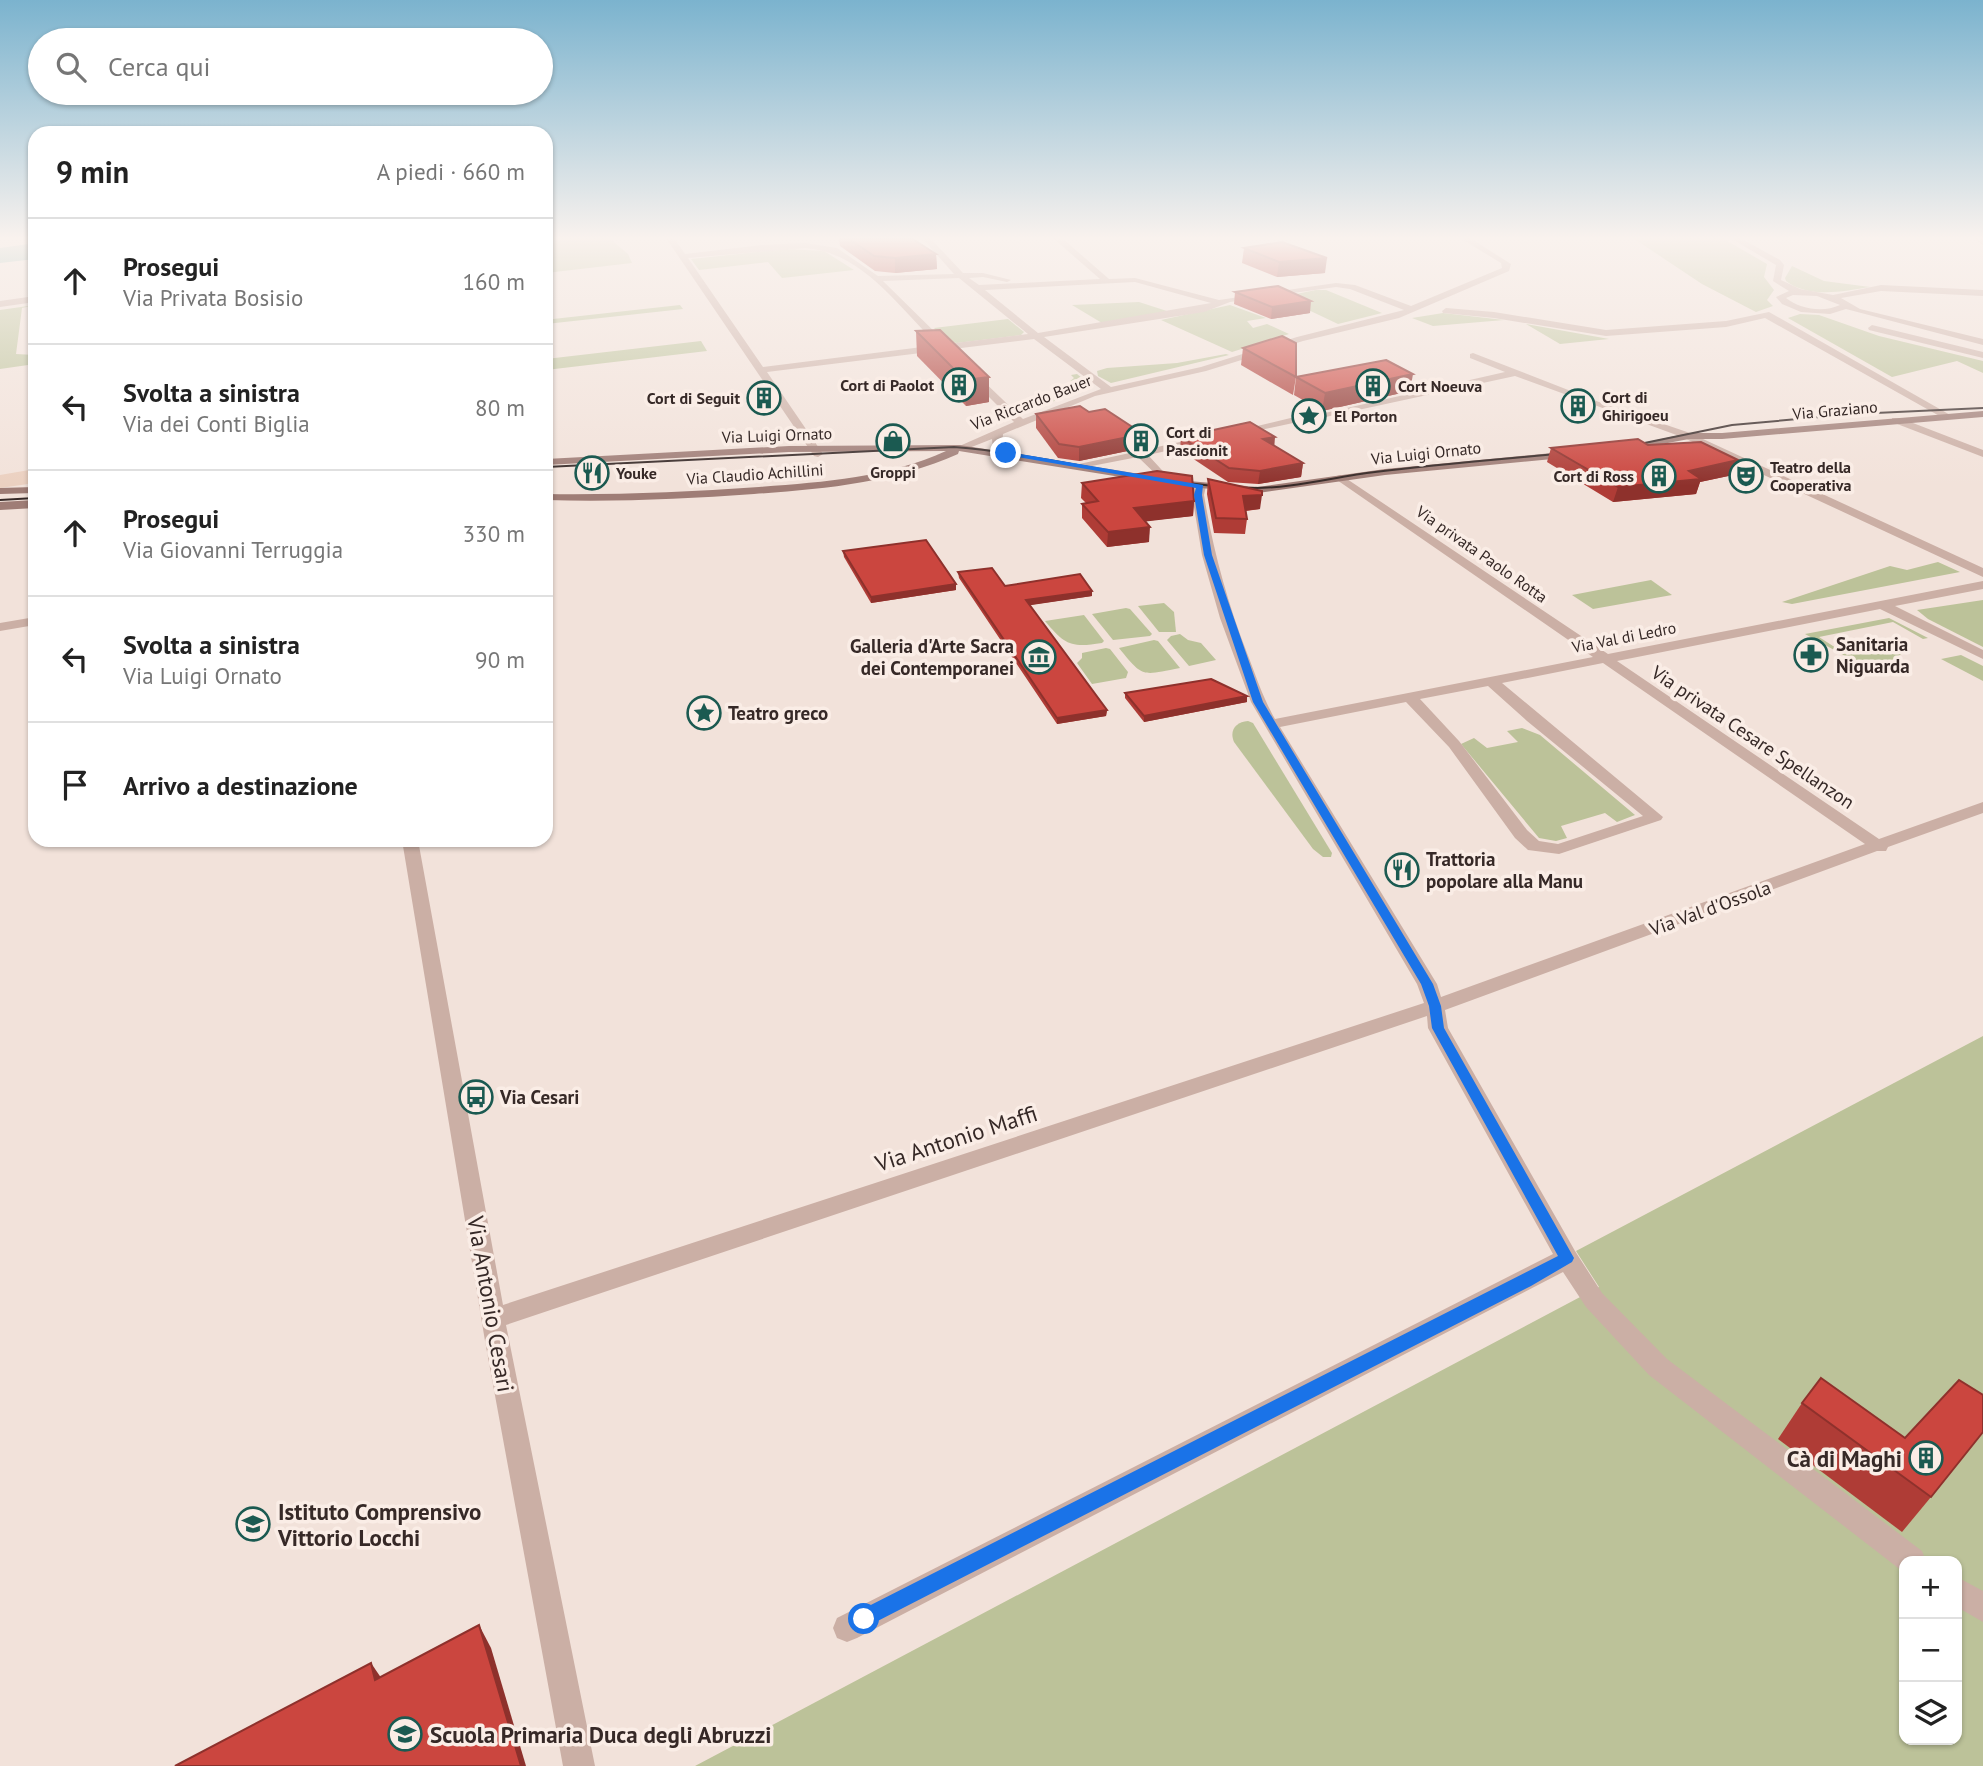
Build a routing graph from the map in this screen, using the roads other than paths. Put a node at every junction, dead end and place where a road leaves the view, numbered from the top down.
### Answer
1 (725, 320) edge
2 (917, 320) edge
3 (1017, 320) edge
4 (1133, 320) edge
5 (1377, 320) edge
6 (1528, 320) edge
7 (1738, 320) edge
8 (1778, 320) edge
9 (1894, 320) edge
10 (1861, 324) dead end
11 (1036, 336) junction
12 (1983, 342) edge
13 (945, 348) junction
14 (1983, 355) edge
15 (1473, 356) dead end
16 (959, 361) edge
17 (760, 370) junction
18 (968, 370) edge
19 (1514, 373) junction
20 (1109, 390) junction
21 (1983, 414) edge
22 (1321, 415) edge
23 (1947, 416) junction
24 (1303, 418) dead end
25 (1896, 420) junction
26 (1020, 422) junction
27 (998, 431) junction
28 (1223, 435) edge
29 (1689, 436) junction
30 (1209, 438) edge
31 (960, 448) junction
32 (1616, 450) edge
33 (816, 451) junction
34 (1142, 453) junction
35 (1587, 453) edge
36 (1010, 454) junction
37 (1983, 454) edge
38 (553, 462) edge
39 (1076, 466) junction
40 (1341, 478) junction
41 (1166, 481) junction
42 (1200, 486) junction
43 (28, 490) edge
44 (0, 491) edge
45 (553, 496) edge
46 (28, 504) edge
47 (0, 506) edge
48 (1983, 573) edge
49 (1983, 585) edge
50 (1882, 604) junction
51 (28, 622) edge
52 (0, 627) edge
53 (1983, 655) edge
54 (1604, 659) junction
55 (1490, 680) junction
56 (1409, 696) junction
57 (1268, 718) junction
58 (1983, 807) edge
59 (411, 847) edge
60 (1880, 847) junction
61 (1435, 1006) junction
62 (1567, 1258) junction
63 (493, 1319) junction
64 (1905, 1556) edge
65 (1962, 1594) edge
66 (1983, 1608) edge
67 (846, 1628) dead end
68 (579, 1766) edge

1 - 17 street
2 - 13 street
3 - 11 street
4 - 11 street
5 - 20 street, Via Riccardo Bauer
6 - 7 street
8 - 23 street
9 - 12 street
10 - 14 street
11 - 13 street
11 - 20 street
13 - 16 street
13 - 17 street
15 - 19 street
17 - 33 street
18 - 26 street
19 - 22 street
19 - 29 street
20 - 26 street, Via Riccardo Bauer
21 - 23 main road, Via Graziano
23 - 25 main road, Via Graziano
24 - 28 street
25 - 29 main road, Via Graziano
25 - 37 street
26 - 27 street, Via Riccardo Bauer
27 - 31 street, Via Riccardo Bauer
27 - 36 street
29 - 32 main road
29 - 48 street
30 - 34 street
31 - 33 main road, Via Luigi Ornato
31 - 36 main road, Via Luigi Ornato
31 - 45 main road, Via Claudio Achillini
33 - 38 main road, Via Luigi Ornato
34 - 39 street
34 - 41 street
35 - 40 main road, Via Luigi Ornato
36 - 39 main road, Via Luigi Ornato
39 - 41 main road, Via Luigi Ornato
40 - 42 main road, Via Luigi Ornato
40 - 54 street, Via privata Paolo Rotta
41 - 42 main road, Via Luigi Ornato
42 - 57 street
43 - 44 main road
46 - 47 main road
49 - 50 street, Via Val di Ledro
50 - 53 street
50 - 54 street, Via Val di Ledro
51 - 52 street
54 - 55 street, Via Val di Ledro
54 - 60 street, Via privata Cesare Spellanzon
55 - 56 street, Via Val di Ledro
55 - 56 street
56 - 57 street, Via Val di Ledro
57 - 61 street
58 - 60 street, Via Val d'Ossola
59 - 63 street, Via Antonio Cesari
60 - 61 street, Via Val d'Ossola
61 - 62 street
61 - 63 street, Via Antonio Maffi
62 - 64 street
62 - 67 street
63 - 68 street, Via Antonio Cesari
65 - 66 street

